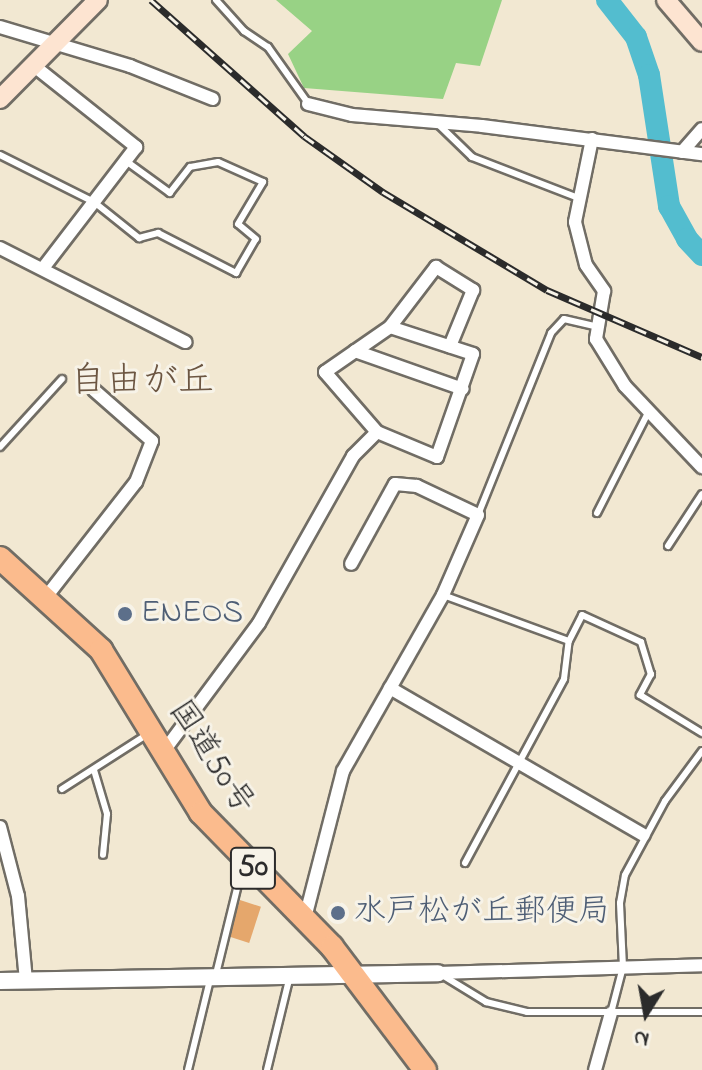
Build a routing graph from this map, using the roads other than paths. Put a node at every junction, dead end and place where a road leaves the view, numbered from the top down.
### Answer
1 (98, 0) edge
2 (216, 0) edge
3 (666, 0) edge
4 (0, 27) edge
5 (702, 42) edge
6 (53, 46) junction
7 (33, 65) junction
8 (0, 99) edge
9 (213, 99) dead end
10 (308, 104) joint
11 (437, 122) junction
12 (702, 129) edge
13 (592, 139) junction
14 (679, 152) junction
15 (702, 154) edge
16 (0, 155) edge
17 (126, 161) junction
18 (578, 198) junction
19 (94, 202) junction
20 (0, 248) edge
21 (43, 268) junction
22 (594, 326) junction
23 (390, 327) junction
24 (185, 342) dead end
25 (450, 346) junction
26 (355, 351) junction
27 (62, 379) dead end
28 (463, 389) junction
29 (94, 390) dead end
30 (649, 411) junction
31 (377, 432) junction
32 (0, 447) edge
33 (702, 467) edge
34 (702, 494) edge
35 (597, 513) dead end
36 (478, 515) junction
37 (668, 546) dead end
38 (0, 558) edge
39 (351, 564) dead end
40 (443, 595) junction
41 (46, 597) junction
42 (569, 641) junction
43 (390, 688) junction
44 (153, 731) junction
45 (702, 733) edge
46 (164, 751) junction
47 (702, 751) edge
48 (519, 765) junction
49 (94, 770) junction
50 (62, 789) dead end
51 (0, 827) edge
52 (644, 835) junction
53 (103, 855) dead end
54 (244, 860) junction
55 (465, 863) dead end
56 (305, 918) junction
57 (702, 965) edge
58 (623, 967) junction
59 (438, 973) junction
60 (290, 976) junction
61 (355, 976) junction
62 (212, 977) junction
63 (0, 981) edge
64 (26, 981) junction
65 (702, 1012) edge
66 (611, 1013) junction
67 (188, 1070) edge
68 (267, 1070) edge
69 (425, 1070) edge
70 (595, 1070) edge

1 - 6 main road
2 - 10 lane
3 - 5 main road
4 - 6 street
6 - 7 main road
6 - 9 street
7 - 8 main road
7 - 17 street
10 - 11 street
11 - 13 street
11 - 18 lane
12 - 14 street
13 - 14 street
13 - 18 street
14 - 15 street
16 - 19 lane
17 - 19 street
17 - 19 lane
18 - 22 street
19 - 21 street
20 - 21 street
21 - 24 street
22 - 30 street
22 - 36 lane
23 - 25 street
23 - 25 street
23 - 26 street
25 - 28 street
26 - 28 street
26 - 31 street
27 - 32 lane
28 - 31 street
29 - 41 street
30 - 33 street
30 - 35 lane
31 - 46 street
34 - 37 lane
36 - 39 street
36 - 40 street
38 - 41 highway, 国道50号 / 50
40 - 42 lane
40 - 43 street
41 - 44 highway, 国道50号 / 50
42 - 45 lane
42 - 48 lane
43 - 48 street
43 - 56 street
44 - 46 highway, 国道50号 / 50
44 - 49 lane
46 - 54 highway, 国道50号 / 50
47 - 52 lane
48 - 52 street
48 - 55 lane
49 - 50 lane
49 - 53 lane
51 - 64 street
52 - 58 lane
54 - 56 highway, 国道50号 / 50
54 - 62 lane
56 - 61 highway, 国道50号 / 50
57 - 58 street
58 - 59 street
58 - 66 lane
59 - 61 street
59 - 66 lane
60 - 61 street
60 - 62 street
60 - 68 lane
61 - 69 highway, 国道50号 / 50
62 - 64 street
62 - 67 lane
63 - 64 street
65 - 66 lane
66 - 70 street

